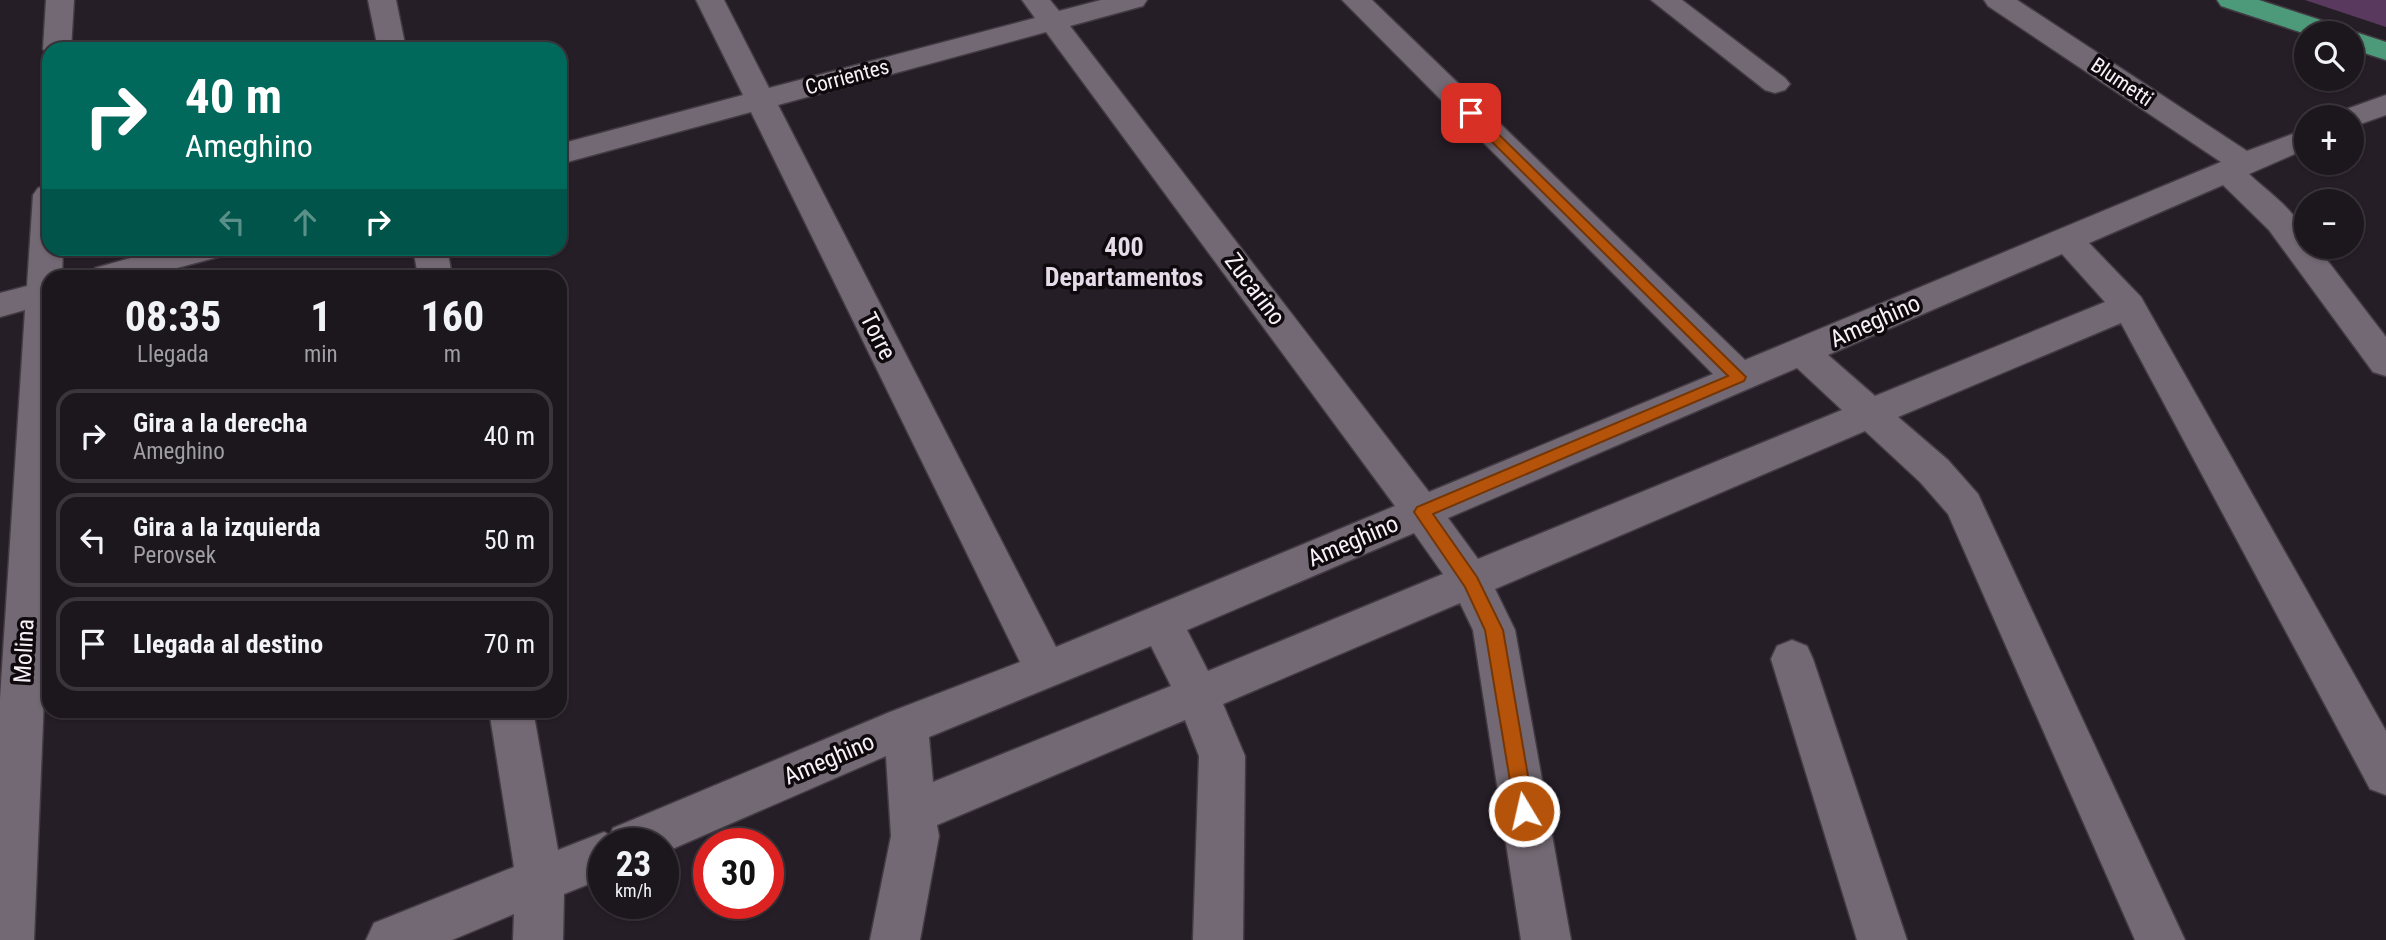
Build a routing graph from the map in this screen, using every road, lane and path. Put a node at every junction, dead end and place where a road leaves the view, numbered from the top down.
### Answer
1 (60, 0) edge
2 (382, 0) edge
3 (710, 0) edge
4 (1133, 0) edge
5 (1356, 0) edge
6 (1665, 0) edge
7 (1998, 0) edge
8 (2231, 0) edge
9 (1044, 11) edge
10 (2295, 21) edge
11 (57, 42) edge
12 (390, 42) edge
13 (2364, 44) edge
14 (2386, 51) edge
15 (1775, 84) dead end
16 (760, 100) junction
17 (2294, 143) edge
18 (567, 152) edge
19 (2237, 168) junction
20 (2066, 238) junction
21 (181, 256) edge
22 (129, 270) edge
23 (42, 294) edge
24 (0, 305) edge
25 (2129, 306) junction
26 (1803, 353) junction
27 (42, 363) edge
28 (2386, 363) edge
29 (1739, 377) junction
30 (1869, 413) junction
31 (1422, 512) junction
32 (1471, 582) junction
33 (1161, 622) junction
34 (1792, 659) dead end
35 (1046, 671) junction
36 (1198, 696) junction
37 (512, 718) edge
38 (906, 726) junction
39 (2386, 774) edge
40 (912, 813) junction
41 (667, 828) edge
42 (588, 862) edge
43 (540, 882) junction
44 (9, 940) edge
45 (391, 940) edge
46 (538, 940) edge
47 (895, 940) edge
48 (1218, 940) edge
49 (1546, 940) edge
50 (1882, 940) edge
51 (2160, 940) edge

1 - 11 street
2 - 12 street
3 - 16 street, Torre
4 - 9 street, Corrientes
5 - 29 street
6 - 15 street
7 - 19 street, Blumetti
8 - 10 highway
9 - 16 street, Corrientes
9 - 31 street, Zucarino
13 - 14 highway
16 - 18 street, Corrientes
16 - 35 street, Torre
17 - 19 street, Ameghino
19 - 20 street, Ameghino
19 - 28 street, Blumetti
20 - 25 street
20 - 26 street, Ameghino
21 - 22 street
23 - 24 street
25 - 30 street
25 - 39 street
26 - 29 street, Ameghino
26 - 30 street
27 - 44 street, Molina
29 - 31 street, Ameghino
30 - 32 street
30 - 51 street
31 - 32 street, Zucarino
31 - 33 street, Ameghino
32 - 36 street
32 - 49 street, Zucarino
33 - 35 street, Ameghino
33 - 36 street
34 - 50 street
35 - 38 street, Ameghino
36 - 40 street
36 - 48 street
37 - 43 street
38 - 40 street
38 - 41 street, Ameghino
40 - 47 street
42 - 43 street
43 - 45 street
43 - 46 street

